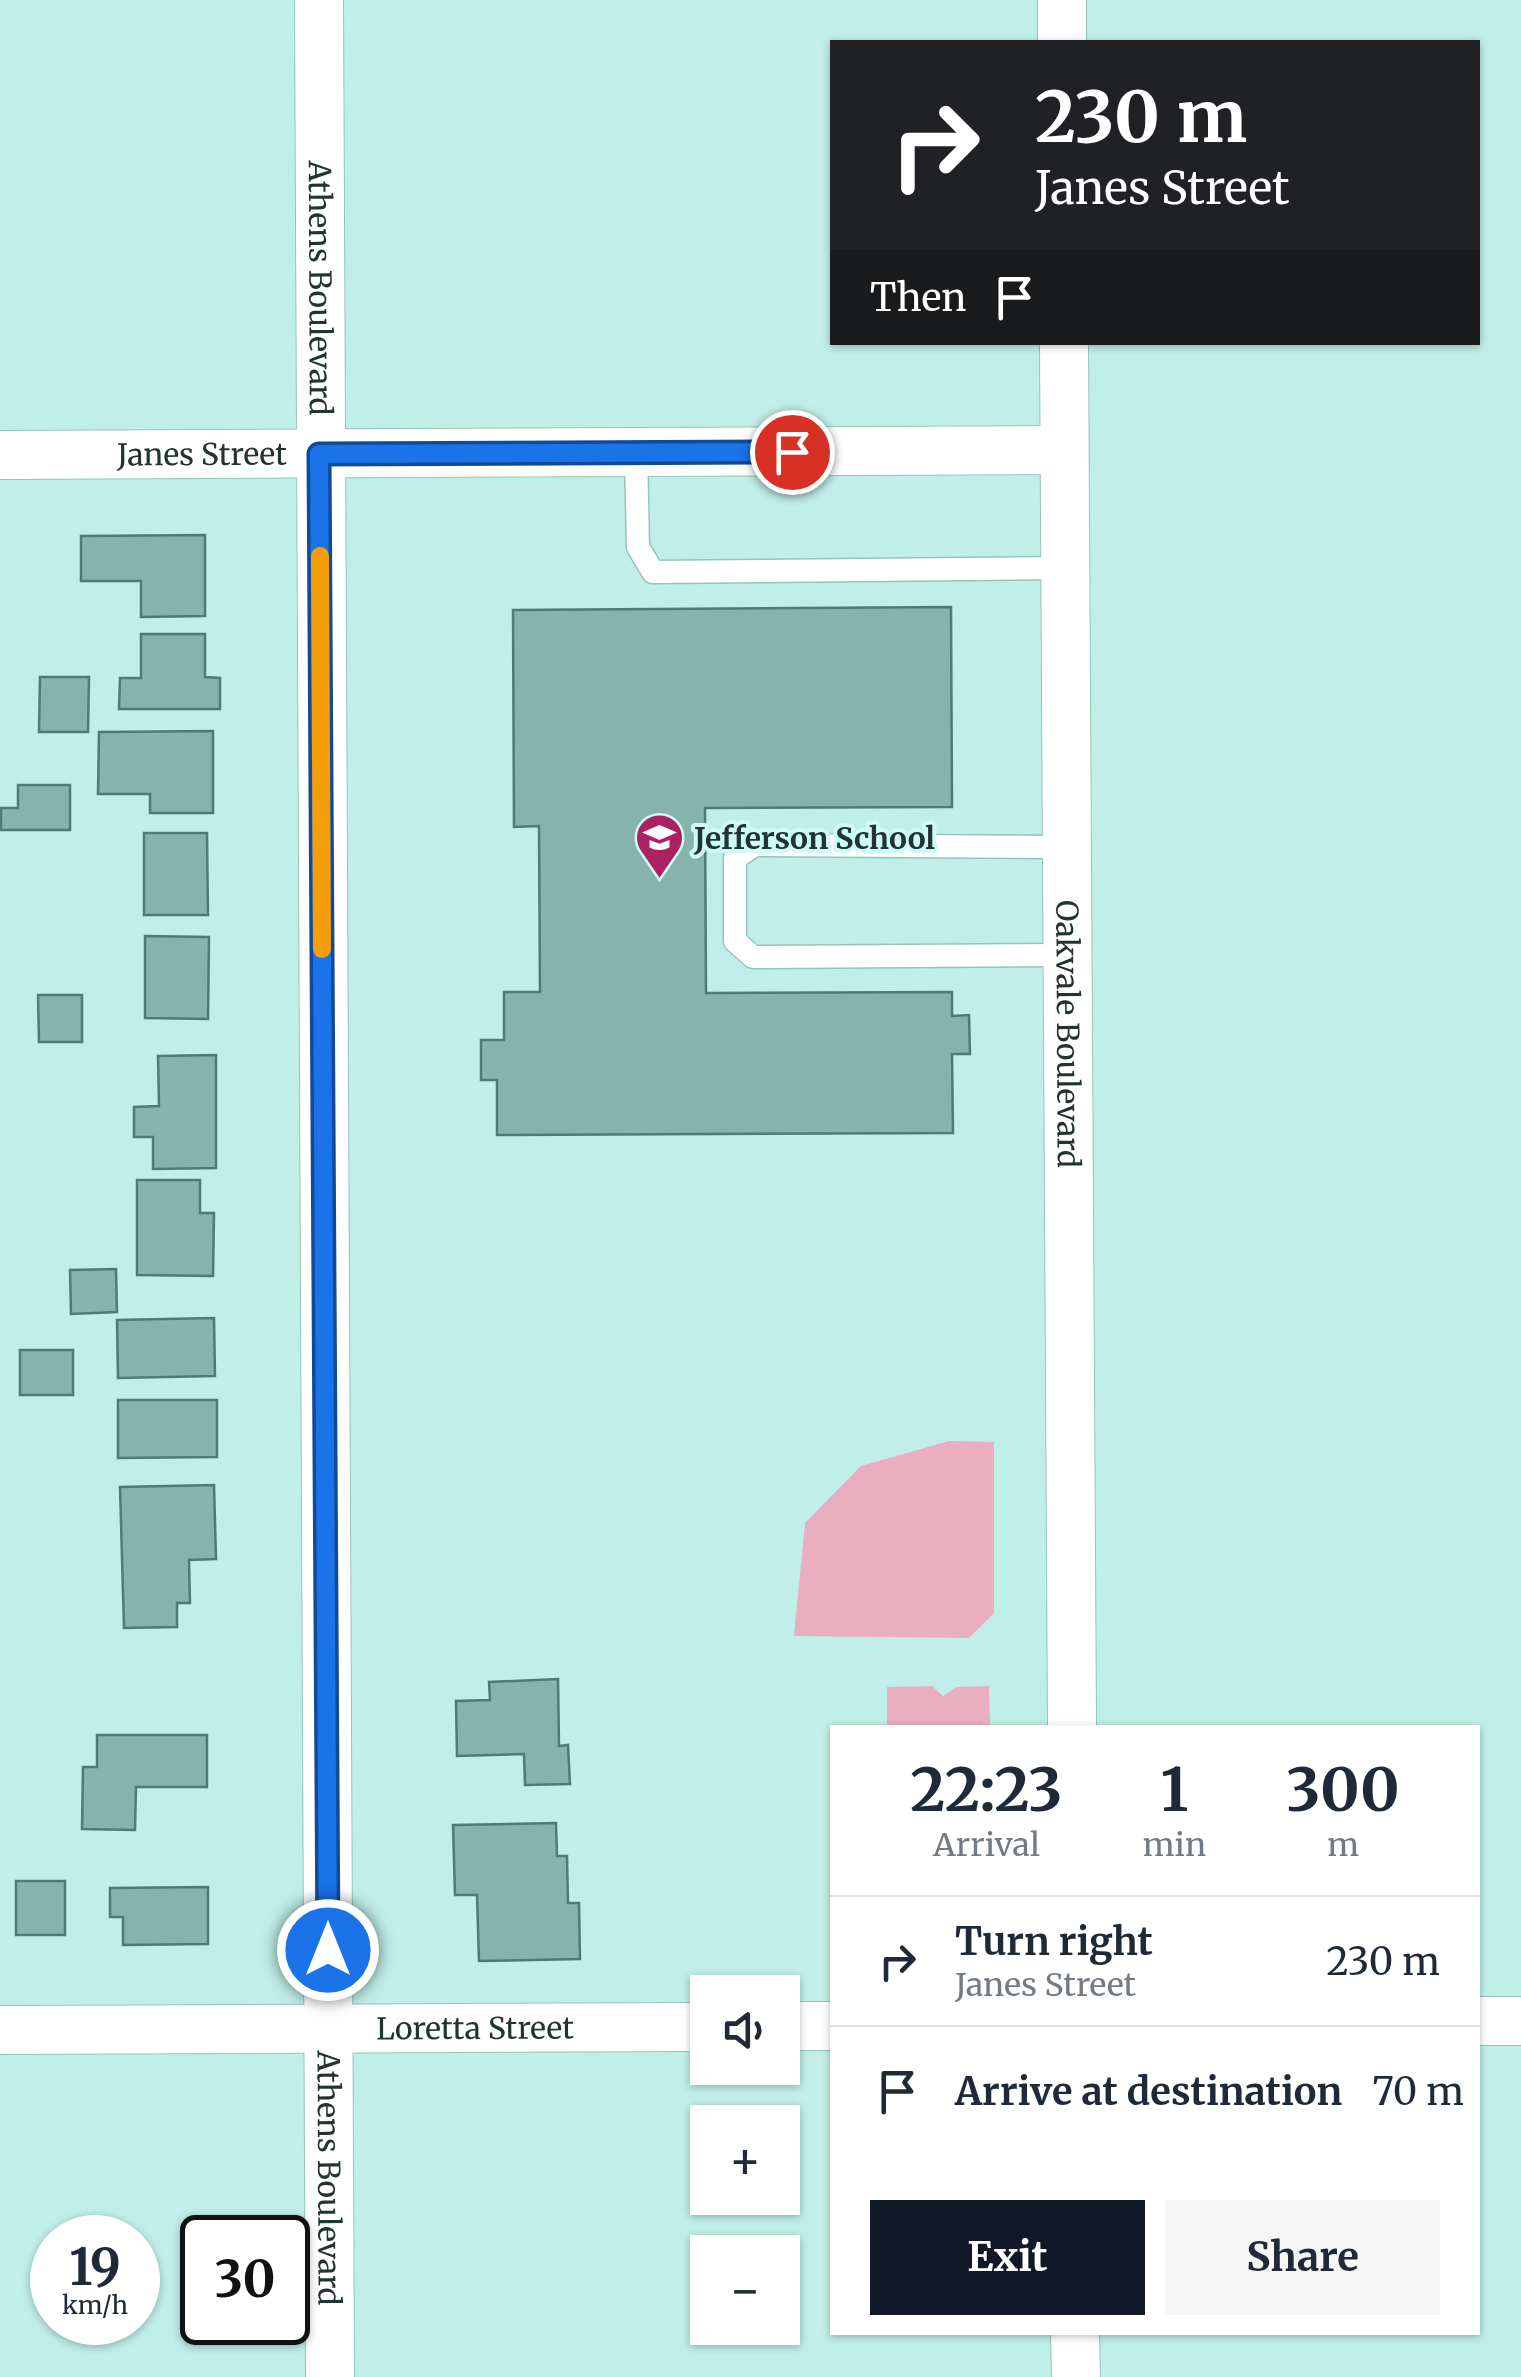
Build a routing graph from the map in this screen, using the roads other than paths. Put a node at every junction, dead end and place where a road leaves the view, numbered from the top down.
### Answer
1 (319, 0) edge
2 (1062, 0) edge
3 (1062, 40) edge
4 (1064, 345) edge
5 (1064, 450) junction
6 (636, 452) junction
7 (319, 454) junction
8 (0, 455) edge
9 (1065, 568) junction
10 (1067, 848) junction
11 (1068, 955) junction
12 (1072, 1725) edge
13 (1480, 2021) edge
14 (1521, 2021) edge
15 (800, 2026) edge
16 (830, 2026) edge
17 (690, 2027) edge
18 (328, 2028) junction
19 (0, 2030) edge
20 (1076, 2335) edge
21 (330, 2377) edge
22 (1076, 2377) edge

1 - 7 street, Athens Boulevard
2 - 3 street
4 - 5 street, Oakvale Boulevard
5 - 6 street, Janes Street
5 - 9 street, Oakvale Boulevard
6 - 7 street, Janes Street
6 - 9 lane
7 - 8 street, Janes Street
7 - 18 street, Athens Boulevard
9 - 10 street, Oakvale Boulevard
10 - 11 street, Oakvale Boulevard
10 - 11 lane
11 - 12 street, Oakvale Boulevard
13 - 14 street
15 - 16 street
17 - 18 street, Loretta Street
18 - 19 street, Loretta Street
18 - 21 street, Athens Boulevard
20 - 22 street

